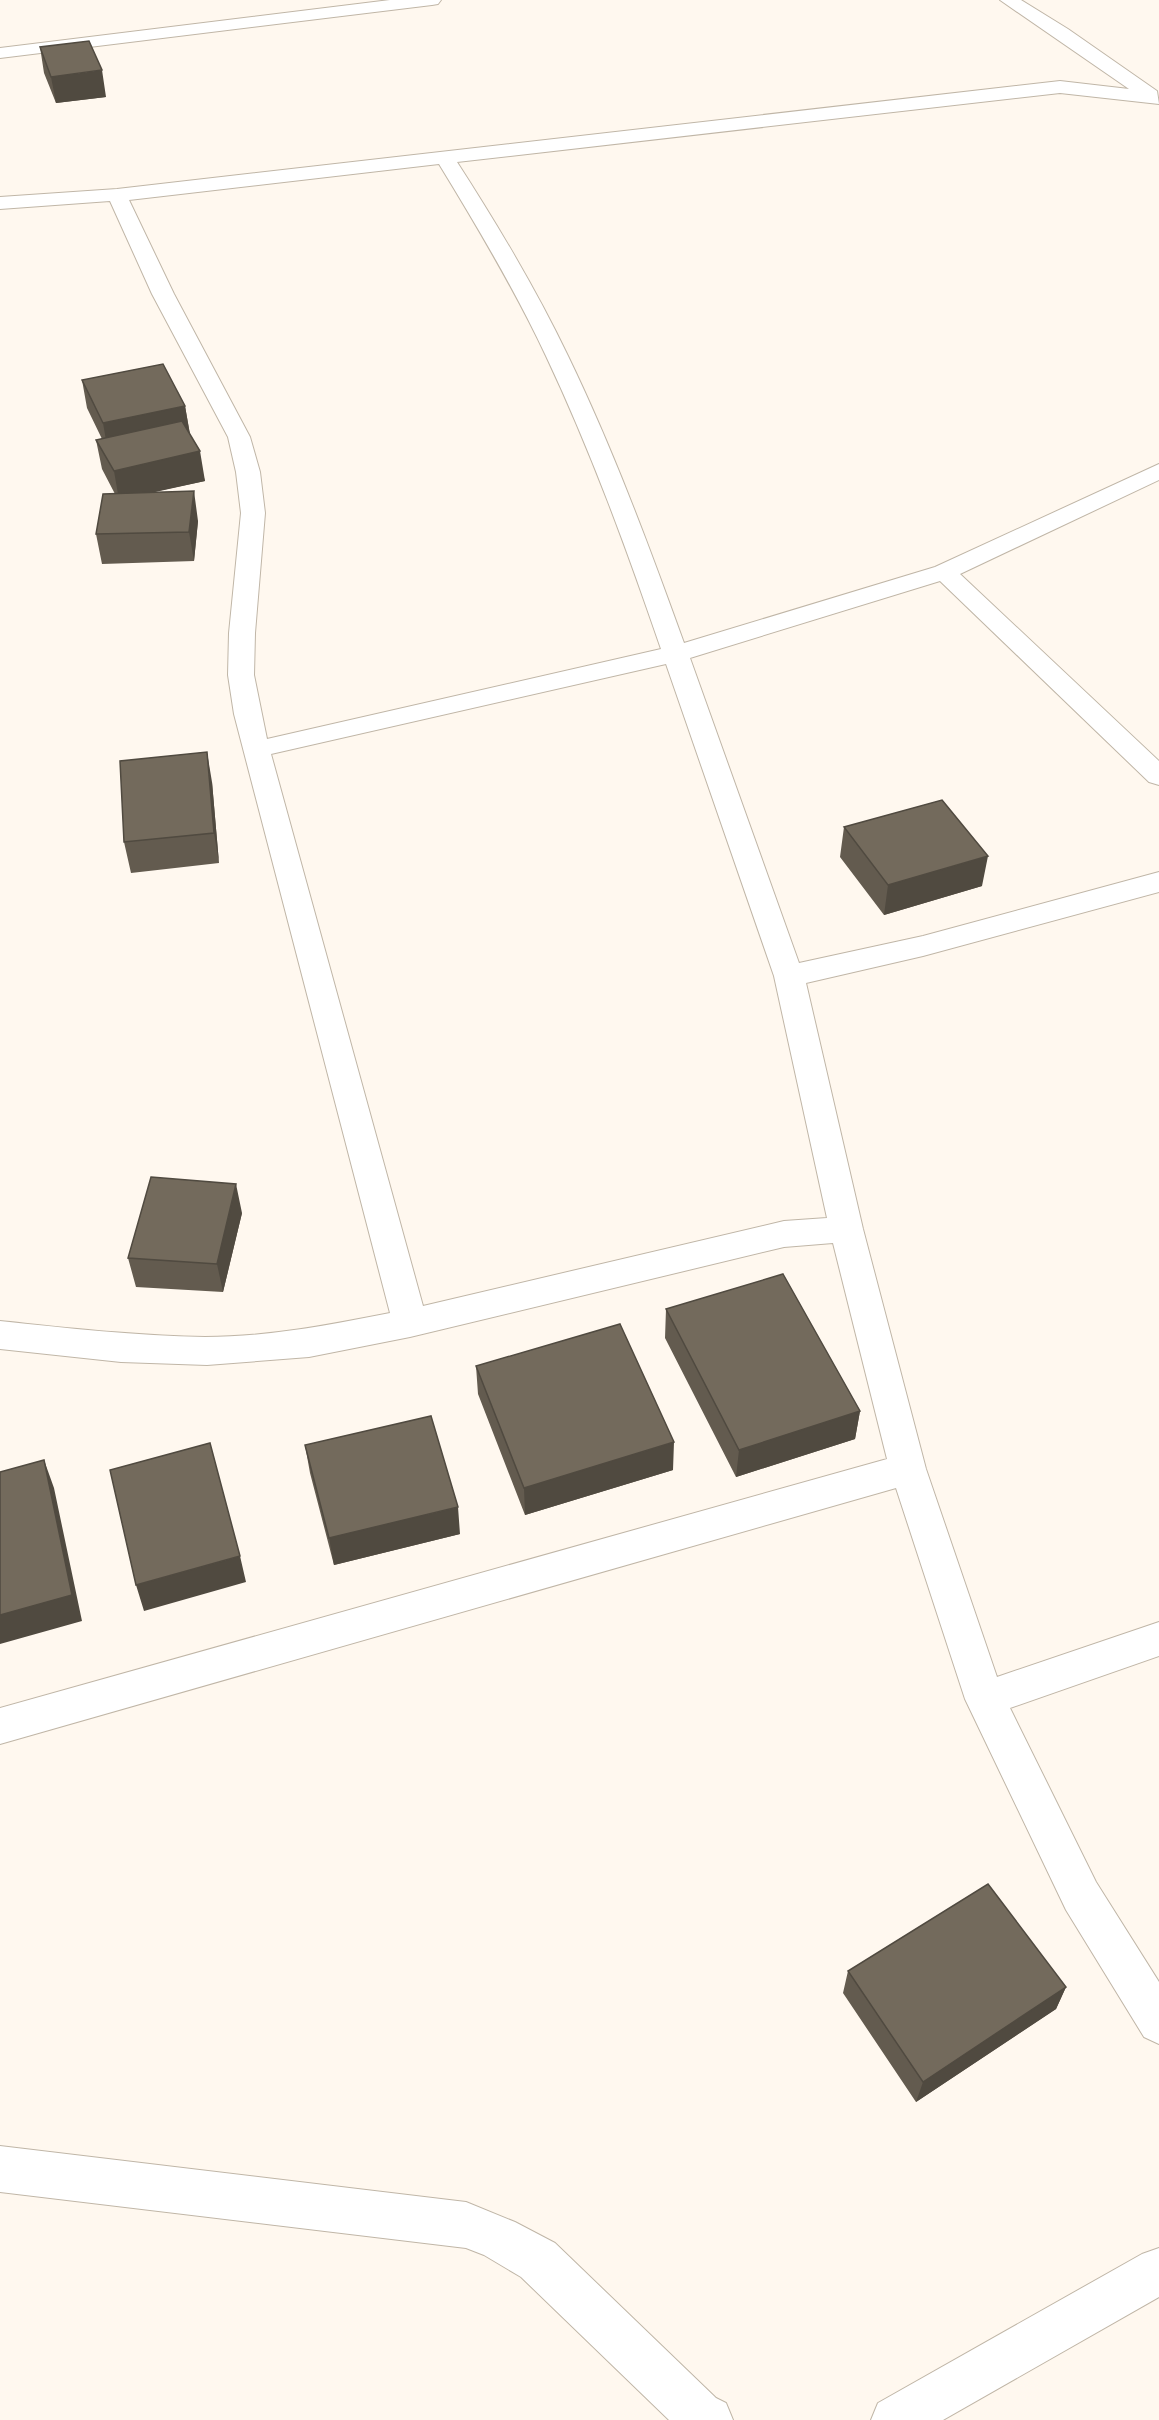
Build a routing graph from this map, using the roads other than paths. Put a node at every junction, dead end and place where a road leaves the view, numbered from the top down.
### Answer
1 (432, 0) edge
2 (1009, 0) edge
3 (0, 54) edge
4 (1157, 100) edge
5 (445, 158) junction
6 (117, 195) junction
7 (0, 203) edge
8 (1159, 471) edge
9 (944, 572) junction
10 (675, 654) junction
11 (258, 749) junction
12 (1158, 775) edge
13 (1159, 882) edge
14 (789, 976) junction
15 (846, 1229) junction
16 (410, 1323) junction
17 (0, 1335) edge
18 (908, 1469) junction
19 (1159, 1639) edge
20 (985, 1699) junction
21 (0, 1726) edge
22 (1159, 2022) edge
23 (0, 2169) edge
24 (1159, 2271) edge
25 (709, 2420) edge
26 (895, 2420) edge

1 - 3 street
2 - 4 street
4 - 5 street
5 - 6 street
5 - 10 street
6 - 7 street
6 - 11 street
8 - 9 street
9 - 10 street
9 - 12 street
10 - 11 street
10 - 14 street
11 - 16 street
13 - 14 street
14 - 15 street
15 - 16 street
15 - 18 street
16 - 17 street
18 - 20 street
18 - 21 street
19 - 20 street
20 - 22 street
23 - 25 street
24 - 26 street

